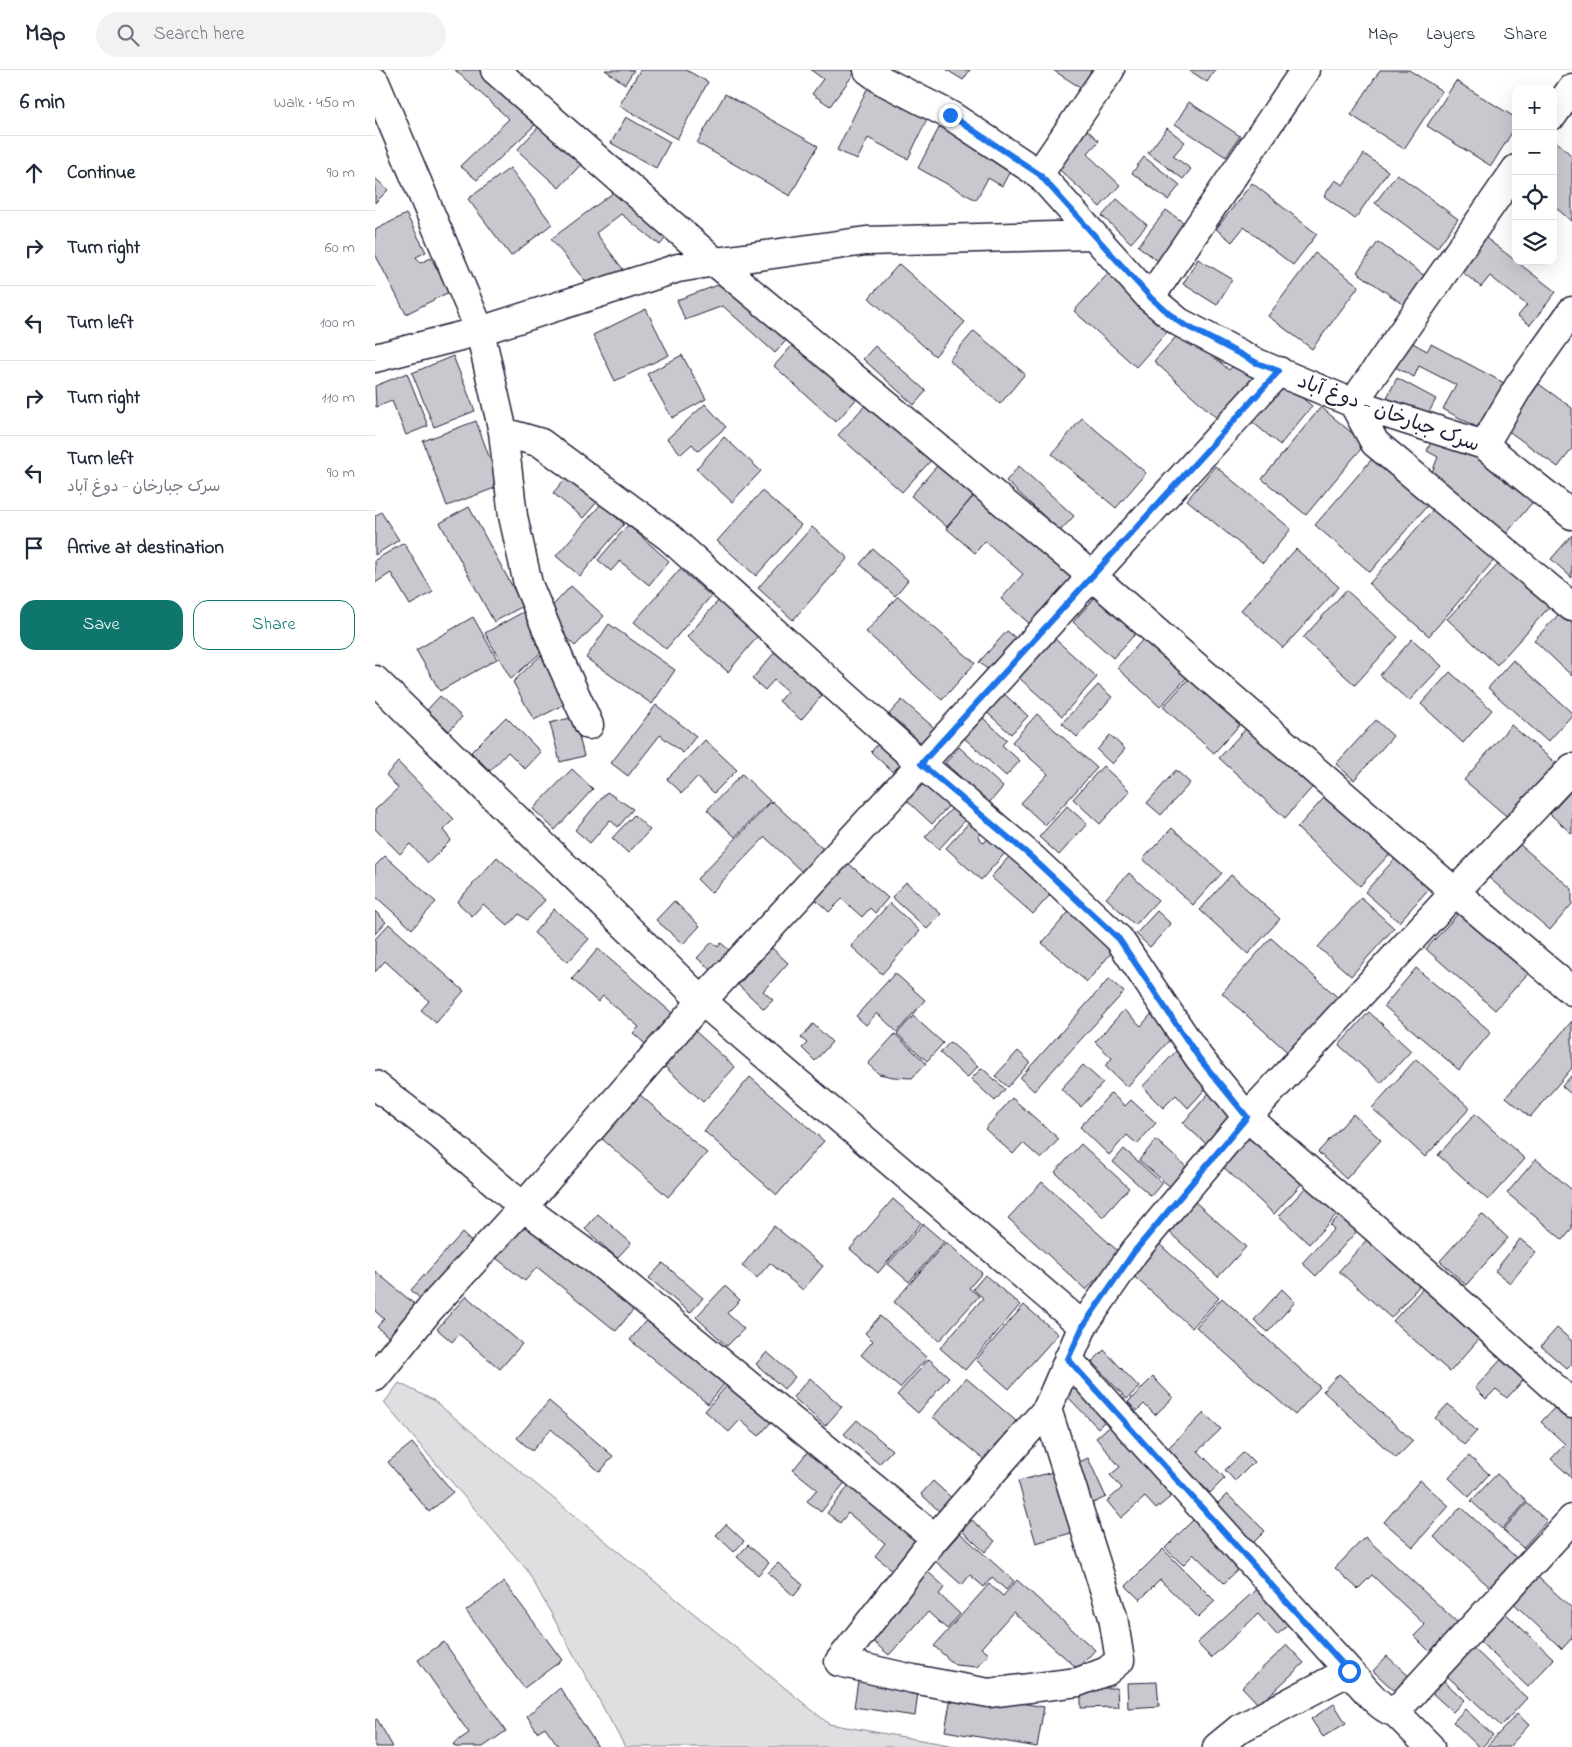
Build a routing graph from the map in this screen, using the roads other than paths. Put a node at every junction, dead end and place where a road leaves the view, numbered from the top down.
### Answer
1 (495, 70) edge
2 (868, 70) edge
3 (1110, 70) edge
4 (1305, 70) edge
5 (375, 82) edge
6 (1572, 88) edge
7 (1557, 109) edge
8 (1039, 174) junction
9 (1512, 175) edge
10 (1093, 234) junction
11 (715, 262) junction
12 (1151, 298) junction
13 (1572, 311) edge
14 (480, 331) junction
15 (375, 358) edge
16 (1279, 371) junction
17 (1353, 403) junction
18 (503, 432) junction
19 (1484, 446) junction
20 (1572, 515) edge
21 (1091, 576) junction
22 (1572, 607) edge
23 (375, 680) edge
24 (589, 725) dead end
25 (921, 764) junction
26 (1572, 768) edge
27 (1455, 892) junction
28 (1572, 991) edge
29 (702, 1001) junction
30 (375, 1085) edge
31 (1247, 1117) junction
32 (523, 1207) junction
33 (1083, 1326) junction
34 (1068, 1359) junction
35 (375, 1377) edge
36 (1572, 1404) edge
37 (1047, 1409) junction
38 (1572, 1519) edge
39 (935, 1538) junction
40 (1349, 1671) junction
41 (1395, 1712) junction
42 (1217, 1747) edge
43 (1430, 1747) edge

1 - 11 street
2 - 8 street, سرک جبارخان - دوغ آباد
3 - 8 street
4 - 12 street
5 - 14 street
6 - 7 street
8 - 10 street, سرک جبارخان - دوغ آباد
9 - 17 street
10 - 11 street
10 - 12 street, سرک جبارخان - دوغ آباد
11 - 14 street
11 - 21 street
12 - 16 street, سرک جبارخان - دوغ آباد
13 - 19 street
14 - 15 street
14 - 18 street
16 - 17 street, سرک جبارخان - دوغ آباد
16 - 21 street
17 - 19 street, سرک جبارخان - دوغ آباد
17 - 22 street
18 - 24 street
18 - 25 street
19 - 20 street, سرک جبارخان - دوغ آباد
21 - 25 street
21 - 27 street
23 - 29 street
25 - 29 street
25 - 31 street
26 - 27 street
27 - 28 street
27 - 31 street
29 - 32 street
29 - 33 street
30 - 32 street
31 - 33 street
31 - 36 street
32 - 35 street
32 - 39 street
33 - 34 street
34 - 37 street
34 - 40 street
37 - 39 street
37 - 39 street
38 - 41 street
40 - 41 street
40 - 42 street
41 - 43 street

